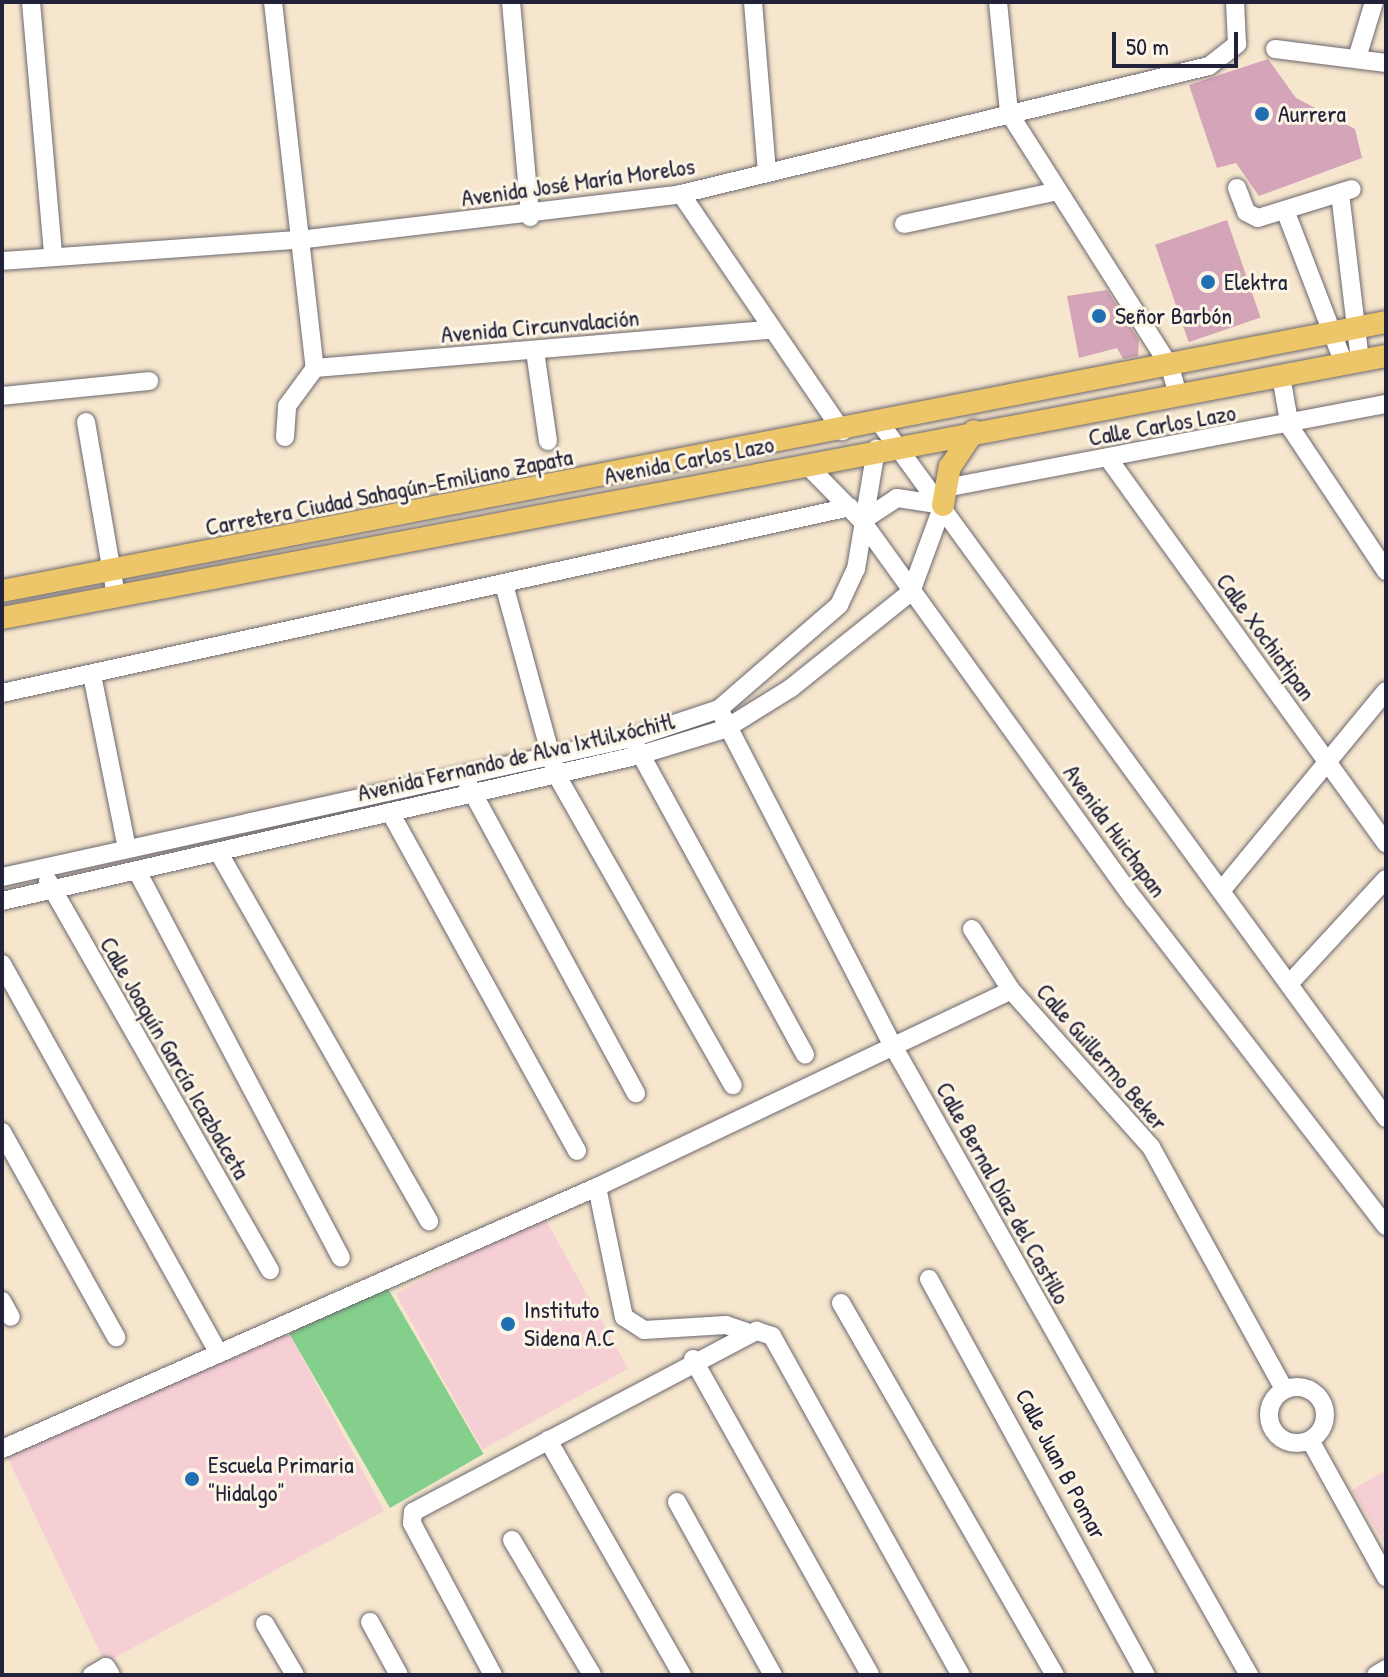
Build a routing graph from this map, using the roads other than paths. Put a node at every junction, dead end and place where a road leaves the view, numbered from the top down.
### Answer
1 (31, 2) edge
2 (273, 2) edge
3 (511, 2) edge
4 (753, 2) edge
5 (998, 2) edge
6 (1235, 2) edge
7 (1374, 2) edge
8 (1275, 49) dead end
9 (1357, 58) junction
10 (1386, 63) edge
11 (1009, 113) junction
12 (767, 171) junction
13 (1237, 188) dead end
14 (1058, 191) junction
15 (681, 194) junction
16 (1285, 210) junction
17 (530, 217) junction
18 (904, 224) dead end
19 (298, 240) junction
20 (53, 256) junction
21 (2, 261) edge
22 (1386, 322) edge
23 (1356, 328) junction
24 (769, 330) junction
25 (1331, 333) junction
26 (535, 351) junction
27 (1386, 356) edge
28 (1352, 363) junction
29 (1170, 367) junction
30 (315, 368) junction
31 (149, 381) dead end
32 (1282, 381) junction
33 (1178, 395) junction
34 (2, 396) edge
35 (1386, 404) edge
36 (86, 422) dead end
37 (1289, 423) junction
38 (842, 431) junction
39 (974, 431) junction
40 (285, 437) dead end
41 (548, 441) dead end
42 (890, 441) junction
43 (1108, 458) junction
44 (812, 470) junction
45 (938, 492) junction
46 (852, 510) junction
47 (114, 570) junction
48 (1386, 571) edge
49 (505, 588) junction
50 (2, 591) edge
51 (911, 592) junction
52 (116, 596) junction
53 (2, 618) edge
54 (92, 675) junction
55 (1386, 691) edge
56 (2, 693) edge
57 (719, 709) junction
58 (725, 729) junction
59 (636, 747) junction
60 (548, 756) junction
61 (1329, 766) junction
62 (463, 774) junction
63 (556, 774) junction
64 (472, 792) junction
65 (390, 812) junction
66 (1386, 843) edge
67 (127, 849) junction
68 (219, 853) junction
69 (43, 867) junction
70 (137, 871) junction
71 (2, 877) edge
72 (1386, 879) edge
73 (51, 890) junction
74 (1221, 891) junction
75 (2, 901) edge
76 (972, 929) dead end
77 (2, 964) edge
78 (1289, 984) junction
79 (1011, 990) junction
80 (893, 1046) junction
81 (805, 1054) dead end
82 (733, 1085) dead end
83 (636, 1093) dead end
84 (1386, 1118) edge
85 (2, 1132) edge
86 (577, 1151) dead end
87 (597, 1187) junction
88 (429, 1221) dead end
89 (1386, 1226) edge
90 (341, 1258) dead end
91 (270, 1270) dead end
92 (929, 1279) dead end
93 (841, 1303) dead end
94 (746, 1332) junction
95 (116, 1337) dead end
96 (219, 1354) junction
97 (693, 1359) junction
98 (1284, 1389) junction
99 (548, 1440) junction
100 (1310, 1440) junction
101 (2, 1449) edge
102 (677, 1502) dead end
103 (512, 1540) dead end
104 (1386, 1577) edge
105 (370, 1622) dead end
106 (265, 1624) dead end
107 (1386, 1669) edge
108 (92, 1675) edge
109 (111, 1675) edge
110 (295, 1675) edge
111 (399, 1675) edge
112 (493, 1675) edge
113 (592, 1675) edge
114 (682, 1675) edge
115 (773, 1675) edge
116 (870, 1675) edge
117 (961, 1675) edge
118 (1055, 1675) edge
119 (1146, 1675) edge
120 (1249, 1675) edge
121 (1376, 1675) edge

1 - 20 street
2 - 19 street
3 - 17 street
4 - 12 street
5 - 11 street
6 - 11 street, Avenida José María Morelos
7 - 9 street
8 - 9 street
9 - 10 street
11 - 12 street, Avenida José María Morelos
11 - 14 street
12 - 15 street, Avenida José María Morelos
13 - 16 street
14 - 18 street
14 - 29 street
15 - 17 street, Avenida José María Morelos
15 - 24 street
16 - 23 street
16 - 25 street
17 - 19 street, Avenida José María Morelos
19 - 20 street, Avenida José María Morelos
19 - 30 street
20 - 21 street, Avenida José María Morelos
22 - 23 main road, Avenida Carlos Lazo
23 - 25 main road, Avenida Carlos Lazo
23 - 28 street
24 - 26 street, Avenida Circunvalación
24 - 38 street
25 - 28 street
25 - 29 main road, Avenida Carlos Lazo
26 - 30 street, Avenida Circunvalación
26 - 41 street
27 - 28 main road, Avenida Carlos Lazo
28 - 32 main road, Avenida Carlos Lazo
29 - 33 street
29 - 42 main road, Avenida Carlos Lazo
30 - 40 street
31 - 34 street
32 - 33 main road, Avenida Carlos Lazo
32 - 37 street
33 - 39 main road, Avenida Carlos Lazo
35 - 37 street, Calle Carlos Lazo
36 - 47 street
37 - 43 street, Calle Carlos Lazo
37 - 48 street
38 - 42 main road, Carretera Ciudad Sahagún-Emiliano Zapata
38 - 47 main road, Carretera Ciudad Sahagún-Emiliano Zapata
39 - 42 main road, Avenida Carlos Lazo
39 - 45 main road
42 - 44 main road, Avenida Carlos Lazo
42 - 45 street, Avenida Huichapan
42 - 46 street, Avenida Fernando de Alva Ixtlilxóchitl
43 - 45 street, Calle Carlos Lazo
43 - 61 street, Calle Xochiatipan
44 - 46 street, Avenida Huichapan
44 - 52 main road, Avenida Carlos Lazo
45 - 46 street, Calle Carlos Lazo
45 - 51 street
45 - 74 street, Avenida Huichapan
46 - 49 street
46 - 51 street, Avenida Huichapan
46 - 57 street, Avenida Fernando de Alva Ixtlilxóchitl
47 - 50 main road, Carretera Ciudad Sahagún-Emiliano Zapata
47 - 52 street
49 - 54 street
49 - 60 street
51 - 58 street, Avenida Fernando de Alva Ixtlilxóchitl
51 - 89 street, Avenida Huichapan
52 - 53 main road, Avenida Carlos Lazo
54 - 56 street
54 - 67 street
55 - 61 street
57 - 58 street, Calle Bernal Díaz del Castillo
57 - 59 street, Avenida Fernando de Alva Ixtlilxóchitl
58 - 59 street, Avenida Fernando de Alva Ixtlilxóchitl
58 - 80 street, Calle Bernal Díaz del Castillo
59 - 60 street, Avenida Fernando de Alva Ixtlilxóchitl
59 - 63 street, Avenida Fernando de Alva Ixtlilxóchitl
59 - 81 street
60 - 62 street, Avenida Fernando de Alva Ixtlilxóchitl
60 - 63 street
61 - 66 street, Calle Xochiatipan
61 - 74 street
62 - 64 street
62 - 67 street, Avenida Fernando de Alva Ixtlilxóchitl
63 - 64 street, Avenida Fernando de Alva Ixtlilxóchitl
63 - 82 street
64 - 65 street, Avenida Fernando de Alva Ixtlilxóchitl
64 - 83 street
65 - 68 street, Avenida Fernando de Alva Ixtlilxóchitl
65 - 86 street
67 - 69 street, Avenida Fernando de Alva Ixtlilxóchitl
68 - 70 street, Avenida Fernando de Alva Ixtlilxóchitl
68 - 88 street
69 - 71 street, Avenida Fernando de Alva Ixtlilxóchitl
69 - 73 street, Calle Joaquín García Icazbalceta
70 - 73 street, Avenida Fernando de Alva Ixtlilxóchitl
70 - 90 street, Calle Joaquín García Icazbalceta
72 - 78 street
73 - 75 street, Avenida Fernando de Alva Ixtlilxóchitl
73 - 91 street, Calle Joaquín García Icazbalceta
74 - 78 street, Avenida Huichapan
76 - 79 street, Calle Guillermo Beker
77 - 96 street
78 - 84 street, Avenida Huichapan
79 - 80 street
79 - 98 street, Calle Guillermo Beker
80 - 87 street
80 - 120 street, Calle Bernal Díaz del Castillo
85 - 95 street
87 - 94 street
87 - 96 street
92 - 119 street, Calle Juan B Pomar
93 - 118 street
94 - 97 street
94 - 117 street
96 - 101 street
97 - 99 street
97 - 116 street
98 - 100 street
98 - 100 street
99 - 112 street
99 - 114 street
100 - 104 street
102 - 115 street
103 - 113 street
105 - 111 street
106 - 110 street
107 - 121 street
108 - 109 street

